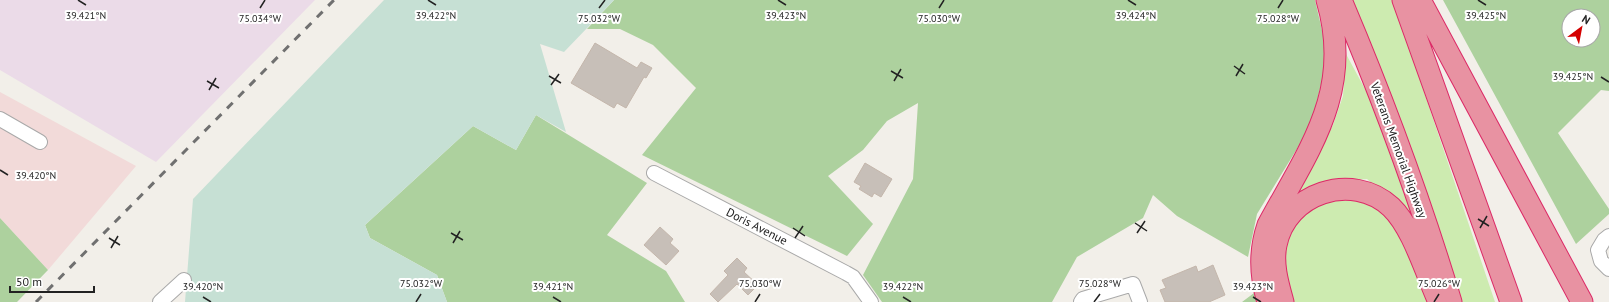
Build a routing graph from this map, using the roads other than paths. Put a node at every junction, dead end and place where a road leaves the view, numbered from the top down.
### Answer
1 (1327, 0) edge
2 (1341, 0) edge
3 (1403, 0) edge
4 (1420, 0) edge
5 (0, 119) edge
6 (40, 142) dead end
7 (654, 173) dead end
8 (1609, 236) edge
9 (1609, 268) edge
10 (184, 280) dead end
11 (160, 302) edge
12 (871, 302) edge
13 (1081, 302) edge
14 (1140, 302) edge
15 (1268, 302) edge
16 (1283, 302) edge
17 (1439, 302) edge
18 (1451, 302) edge
19 (1511, 302) edge
20 (1582, 302) edge

1 - 15 highway
2 - 18 highway, Veterans Memorial Highway
3 - 19 highway
4 - 20 highway
5 - 6 street
7 - 12 street, Doris Avenue
8 - 9 street
10 - 11 street
13 - 14 street
16 - 17 highway

